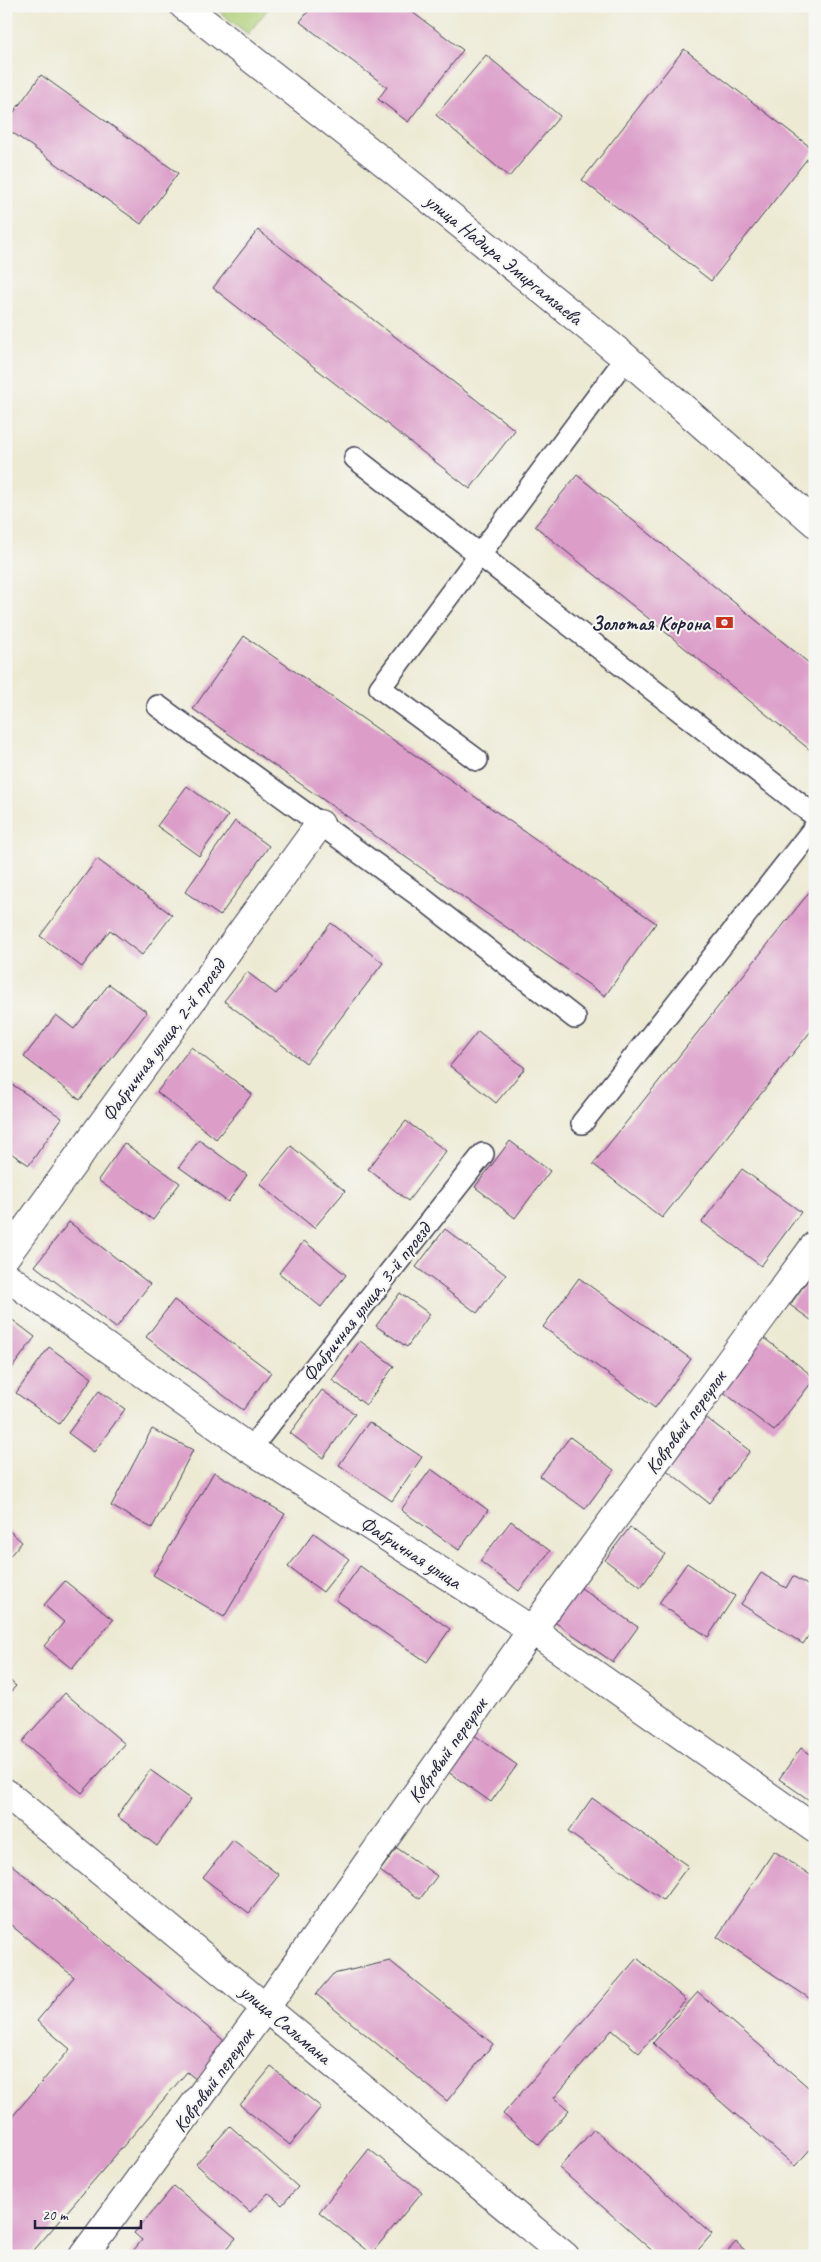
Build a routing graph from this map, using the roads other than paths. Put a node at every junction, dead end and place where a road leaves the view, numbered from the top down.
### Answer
1 (184, 6) edge
2 (626, 358) junction
3 (356, 458) dead end
4 (815, 523) edge
5 (479, 554) junction
6 (158, 706) dead end
7 (477, 760) dead end
8 (815, 816) edge
9 (320, 824) junction
10 (815, 827) edge
11 (575, 1018) dead end
12 (582, 1123) dead end
13 (483, 1154) dead end
14 (815, 1245) edge
15 (6, 1256) edge
16 (6, 1276) edge
17 (250, 1449) junction
18 (532, 1630) junction
19 (6, 1793) edge
20 (815, 1829) edge
21 (266, 2007) junction
22 (83, 2256) edge
23 (565, 2256) edge

1 - 2 street, улица Надира Эмиргамзаева
2 - 4 street, улица Надира Эмиргамзаева
2 - 5 lane
3 - 5 lane
5 - 7 lane
5 - 8 lane
6 - 9 lane
9 - 11 lane
9 - 15 street, Фабричная улица, 2-й проезд
10 - 12 lane
13 - 17 lane, Фабричная улица, 3-й проезд
14 - 18 street, Ковровый переулок
16 - 17 street, Фабричная улица
17 - 18 street, Фабричная улица
18 - 20 street, Фабричная улица
18 - 21 street, Ковровый переулок
19 - 21 street, улица Сальмана
21 - 22 street, Ковровый переулок
21 - 23 street, улица Сальмана

